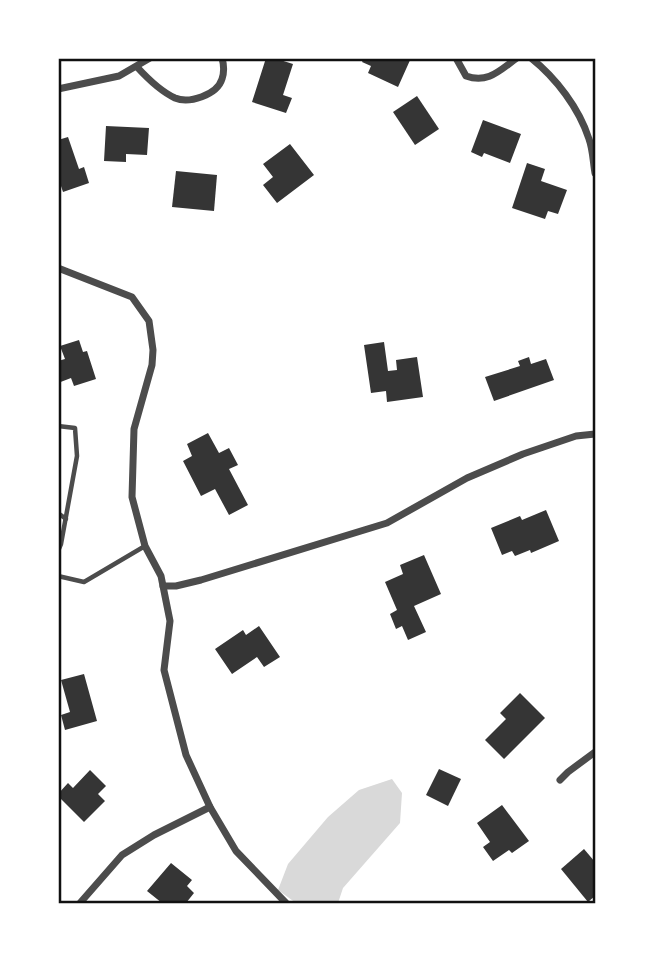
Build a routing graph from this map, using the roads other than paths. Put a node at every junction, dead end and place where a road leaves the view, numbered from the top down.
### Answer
1 (150, 58) edge
2 (222, 58) edge
3 (456, 58) edge
4 (517, 58) edge
5 (531, 58) edge
6 (137, 67) junction
7 (58, 89) edge
8 (593, 142) edge
9 (595, 173) edge
10 (58, 268) edge
11 (58, 426) edge
12 (595, 434) edge
13 (58, 513) edge
14 (66, 519) junction
15 (145, 546) junction
16 (58, 551) edge
17 (58, 576) edge
18 (163, 586) junction
19 (595, 752) edge
20 (560, 780) dead end
21 (210, 807) junction
22 (80, 903) edge
23 (286, 903) edge

1 - 6 street
2 - 6 street
3 - 4 street
5 - 8 street
6 - 7 street
8 - 9 street
10 - 15 street
11 - 14 lane
12 - 18 street
13 - 14 lane
14 - 16 lane
15 - 17 lane
15 - 18 street
18 - 21 street
19 - 20 street
21 - 22 street
21 - 23 street

